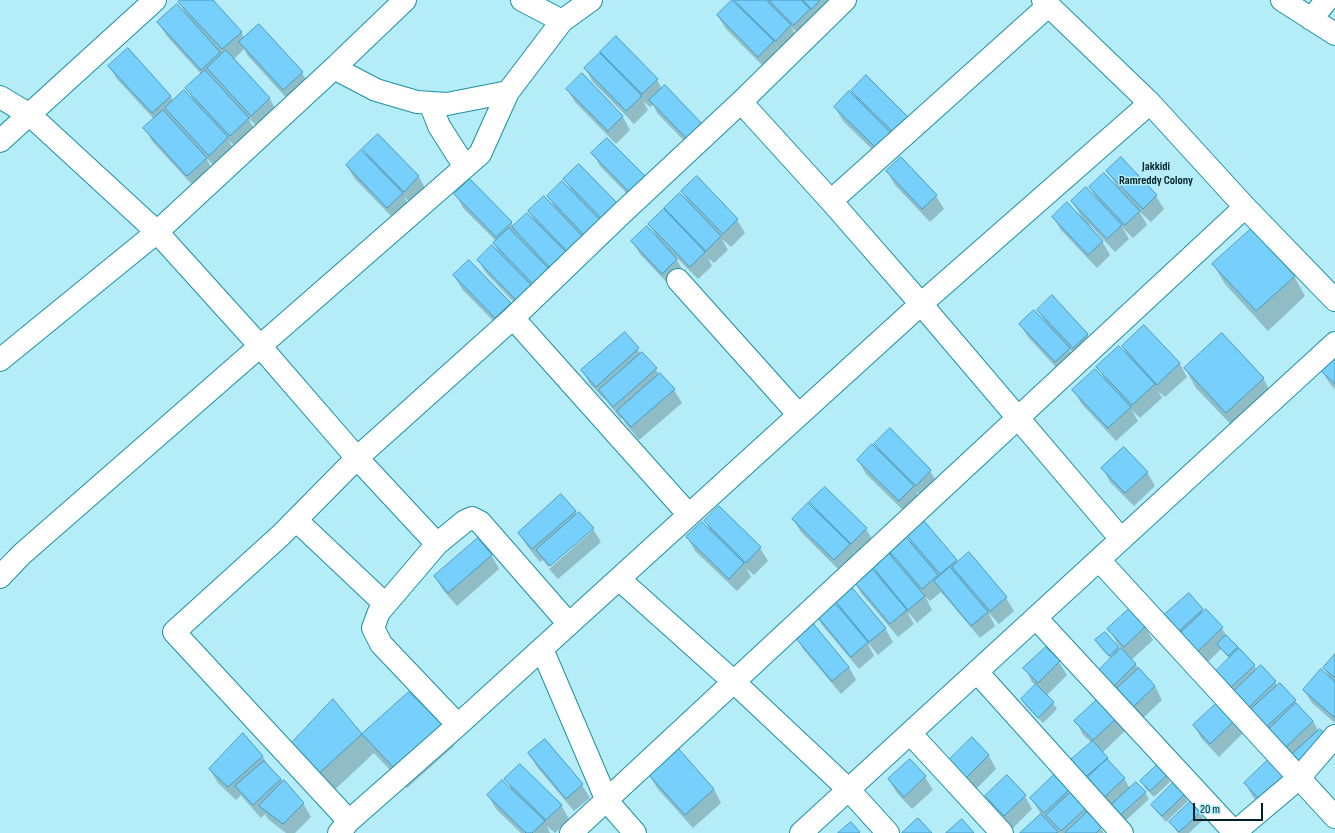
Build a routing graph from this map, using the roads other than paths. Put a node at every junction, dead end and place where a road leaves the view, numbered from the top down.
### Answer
1 (155, 0) edge
2 (405, 0) edge
3 (522, 0) edge
4 (591, 0) edge
5 (844, 0) edge
6 (1282, 0) edge
7 (1327, 0) edge
8 (1046, 3) edge
9 (1311, 19) junction
10 (562, 21) junction
11 (1335, 34) edge
12 (334, 68) junction
13 (508, 92) junction
14 (0, 97) edge
15 (741, 102) junction
16 (1150, 102) junction
17 (430, 103) junction
18 (30, 115) junction
19 (0, 141) edge
20 (466, 167) junction
21 (831, 201) junction
22 (1245, 207) junction
23 (157, 232) junction
24 (678, 280) dead end
25 (1335, 300) edge
26 (921, 304) junction
27 (513, 318) junction
28 (1335, 344) edge
29 (260, 346) junction
30 (0, 360) edge
31 (799, 415) junction
32 (1018, 419) junction
33 (357, 458) junction
34 (689, 514) junction
35 (296, 520) junction
36 (1122, 540) junction
37 (437, 544) junction
38 (1099, 560) junction
39 (0, 576) edge
40 (619, 579) junction
41 (385, 604) junction
42 (1036, 618) junction
43 (569, 624) junction
44 (542, 649) junction
45 (977, 672) junction
46 (734, 682) junction
47 (458, 725) junction
48 (910, 733) junction
49 (1335, 736) edge
50 (1299, 778) junction
51 (849, 790) junction
52 (606, 801) junction
53 (1335, 816) edge
54 (344, 827) edge
55 (571, 833) edge
56 (635, 833) edge
57 (801, 833) edge
58 (888, 833) edge
59 (1002, 833) edge
60 (1122, 833) edge
61 (1235, 833) edge

1 - 18 street
2 - 12 street
3 - 10 street
4 - 10 street
5 - 15 street
6 - 9 street
7 - 9 street
8 - 16 street
8 - 21 street
9 - 11 street
10 - 13 street
12 - 17 street
12 - 23 street
13 - 17 street
13 - 20 street
14 - 18 street
15 - 21 street
15 - 27 street
16 - 22 street
16 - 26 street
17 - 20 street
18 - 19 street
18 - 23 street
20 - 29 street
21 - 26 street
22 - 25 street
22 - 32 street
23 - 29 street
23 - 30 street
24 - 31 street
26 - 31 street
26 - 32 street
27 - 33 street
27 - 34 street
28 - 36 street
29 - 33 street
29 - 39 street
31 - 34 street
32 - 36 street
32 - 46 street
33 - 35 street
33 - 37 street
34 - 40 street
35 - 41 street
35 - 54 street
36 - 38 street
37 - 41 street
37 - 43 street
38 - 42 street
38 - 50 street
40 - 43 street
40 - 46 street
41 - 47 street
42 - 45 street
42 - 61 street
43 - 44 street
44 - 47 street
44 - 52 street
45 - 48 street
45 - 60 street
46 - 51 street
46 - 52 street
47 - 54 street
48 - 51 street
48 - 59 street
49 - 50 street
50 - 53 street
50 - 61 street
51 - 57 street
51 - 58 street
52 - 55 street
52 - 56 street

